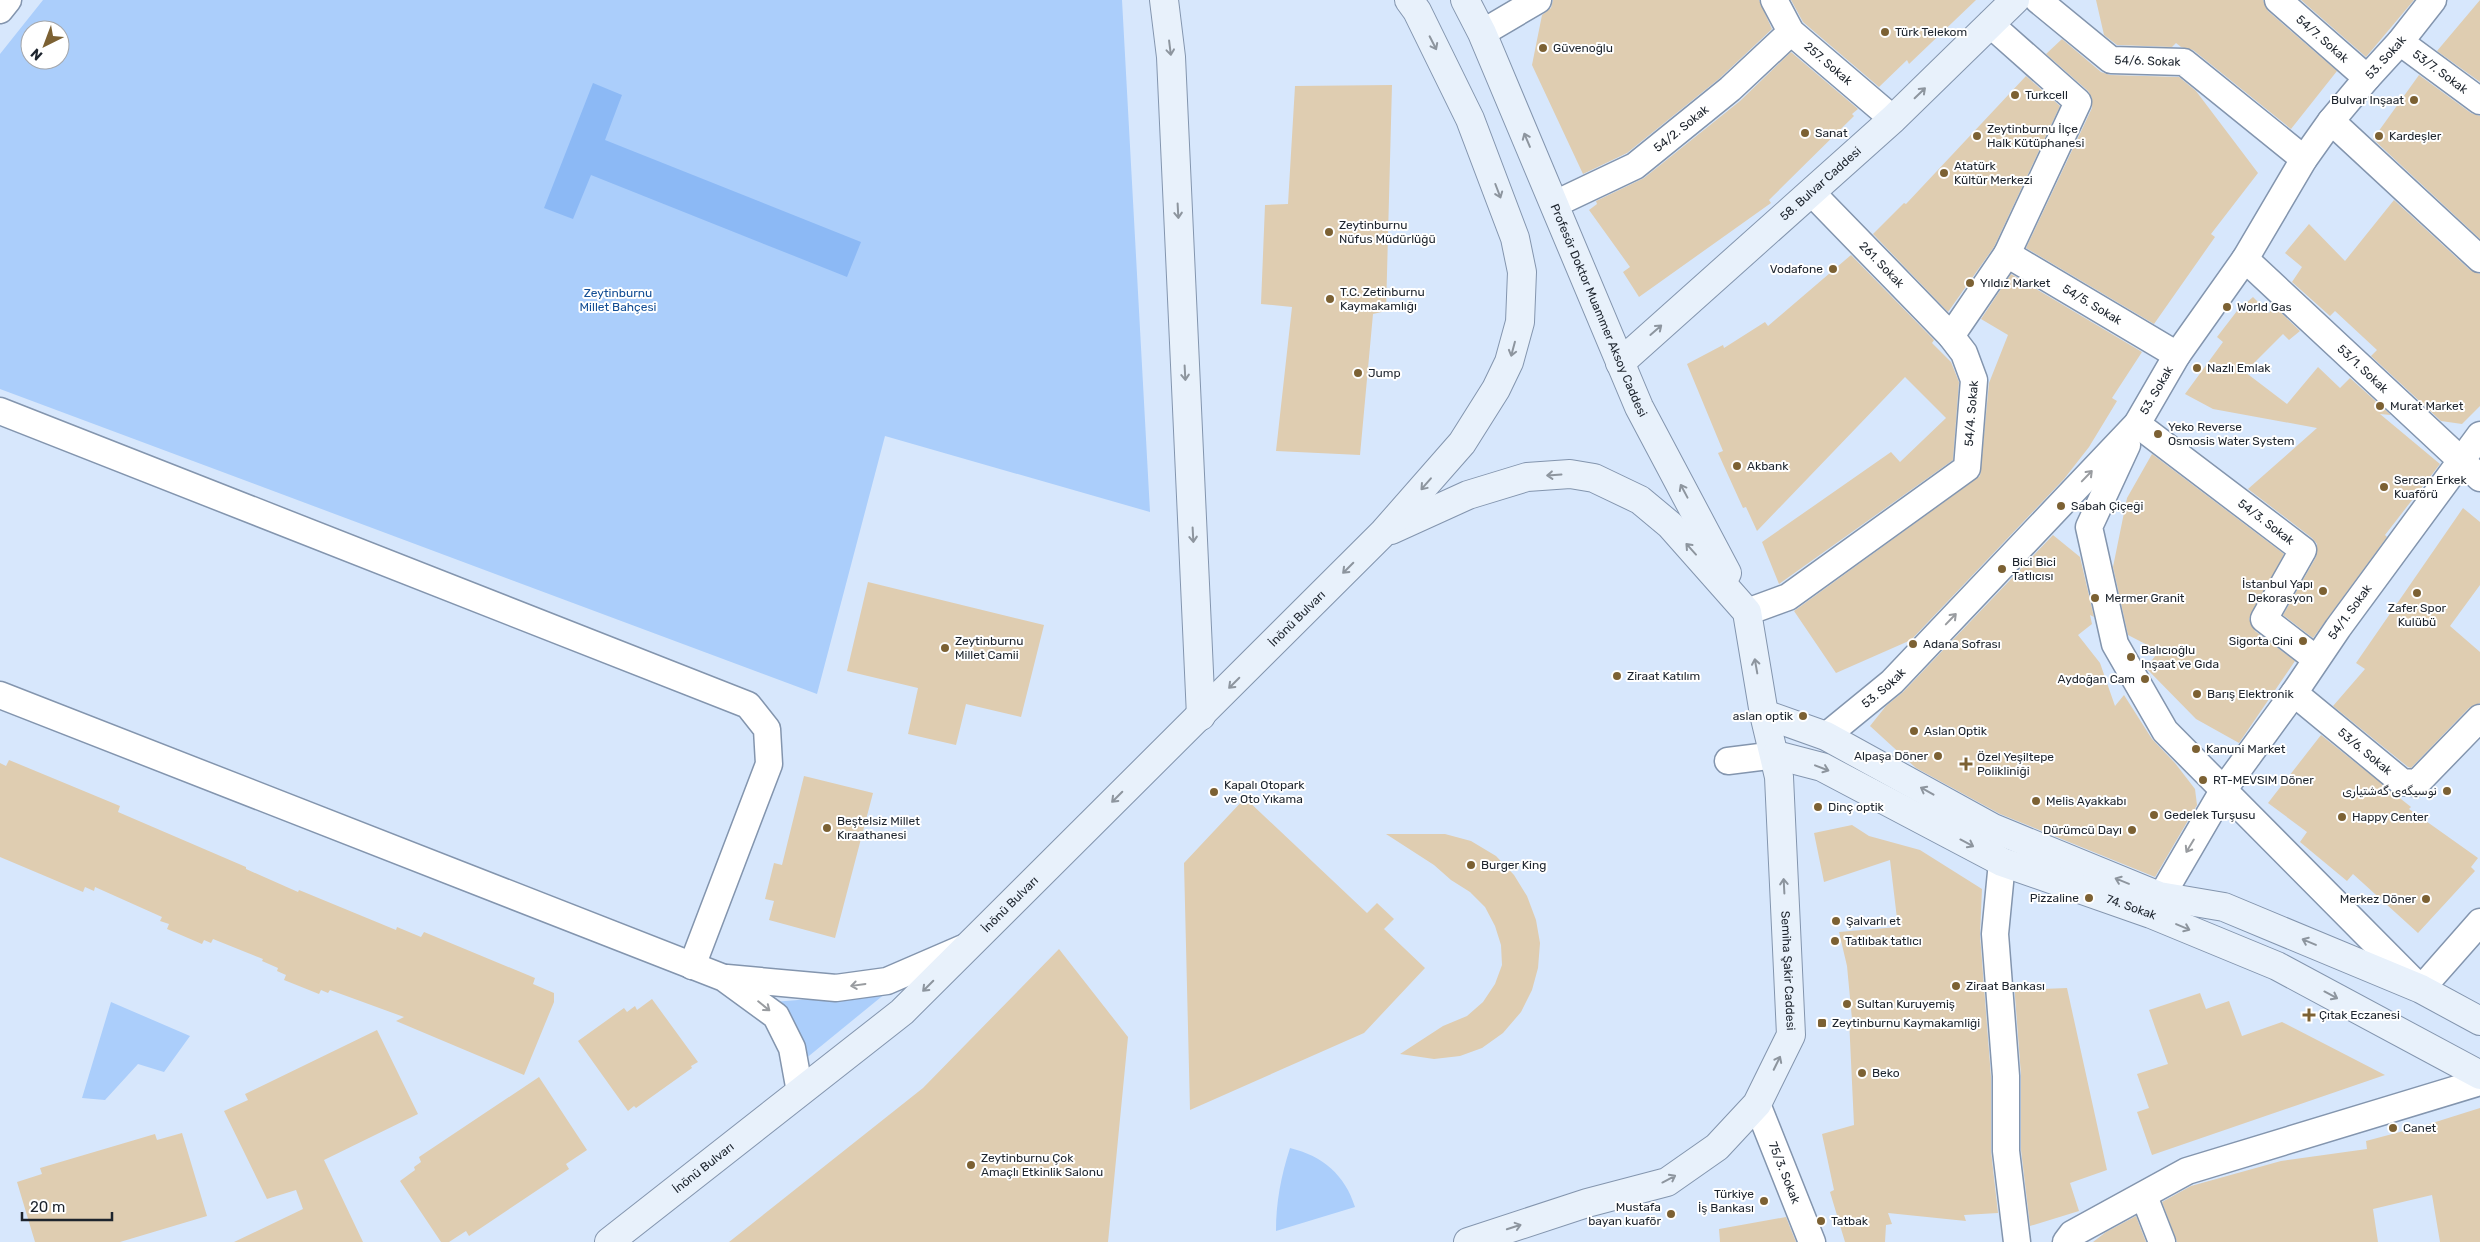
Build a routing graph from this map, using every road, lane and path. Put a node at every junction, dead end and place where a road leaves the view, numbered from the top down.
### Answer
1 (8, 0) edge
2 (1164, 0) edge
3 (1409, 0) edge
4 (1465, 0) edge
5 (1538, 0) edge
6 (1774, 0) edge
7 (2015, 0) edge
8 (2038, 0) edge
9 (2278, 0) edge
10 (2433, 0) edge
11 (0, 10) edge
12 (1990, 24) junction
13 (1791, 32) junction
14 (1482, 33) junction
15 (2400, 42) junction
16 (2367, 78) junction
17 (2480, 101) edge
18 (1893, 119) junction
19 (2331, 121) junction
20 (2304, 159) junction
21 (1812, 193) junction
22 (1554, 204) junction
23 (2007, 254) junction
24 (2245, 259) junction
25 (2480, 259) edge
26 (1951, 336) junction
27 (2177, 355) junction
28 (1620, 363) junction
29 (0, 411) edge
30 (2137, 424) junction
31 (2480, 435) edge
32 (2460, 460) junction
33 (2480, 478) edge
34 (1383, 534) junction
35 (1747, 612) junction
36 (2316, 659) junction
37 (2294, 693) junction
38 (0, 695) edge
39 (1764, 714) junction
40 (1201, 716) junction
41 (2480, 718) edge
42 (1826, 736) junction
43 (1776, 755) junction
44 (1728, 761) dead end
45 (2224, 789) junction
46 (2002, 862) junction
47 (2155, 905) junction
48 (2480, 922) edge
49 (969, 945) junction
50 (692, 966) junction
51 (724, 978) junction
52 (2421, 989) junction
53 (2480, 1021) edge
54 (2480, 1075) edge
55 (2480, 1082) edge
56 (800, 1092) junction
57 (1757, 1104) junction
58 (2144, 1196) junction
59 (609, 1242) edge
60 (1468, 1242) edge
61 (1812, 1242) edge
62 (2017, 1242) edge
63 (2066, 1242) edge
64 (2162, 1242) edge

1 - 11 street
2 -> 40 main road
3 -> 34 main road
4 - 14 main road, Profesör Doktor Muammer Aksoy Caddesi
5 - 14 street
6 - 13 street, 257. Sokak
7 - 12 main road, 58. Bulvar Caddesi
8 - 20 street, 54/6. Sokak
9 - 16 street, 54/7. Sokak
10 - 15 street, 53. Sokak
18 -> 12 main road, 58. Bulvar Caddesi
12 - 23 street
13 - 18 street, 257. Sokak
13 - 22 street, 54/2. Sokak
22 -> 14 main road, Profesör Doktor Muammer Aksoy Caddesi
15 - 16 street, 53. Sokak
15 - 17 street, 53/7. Sokak
16 - 19 street, 53. Sokak
18 - 21 main road, 58. Bulvar Caddesi
19 - 20 street, 53. Sokak
19 - 25 street
20 - 24 street, 53. Sokak
21 - 26 street, 261. Sokak
28 -> 21 main road, 58. Bulvar Caddesi
22 - 28 main road, Profesör Doktor Muammer Aksoy Caddesi
23 - 26 street
23 - 27 street, 54/5. Sokak
24 - 27 street, 53. Sokak
24 - 32 street, 53/1. Sokak
26 - 35 street, 54/4. Sokak
27 - 30 street, 53. Sokak
35 -> 28 main road, Profesör Doktor Muammer Aksoy Caddesi
29 - 50 street
30 - 36 street, 54/3. Sokak
42 -> 30 street, 53. Sokak
30 - 45 street
31 - 32 street, 54/1. Sokak
32 - 33 street, 53/1. Sokak
32 - 36 street, 54/1. Sokak
35 -> 34 main road
34 -> 40 main road, İnönü Bulvarı
39 -> 35 main road, Semiha Şakir Caddesi
36 - 37 street, 54/1. Sokak
37 - 41 street, 53/6. Sokak
37 - 45 street, 54/1. Sokak
38 - 50 street
39 - 42 main road, 74. Sokak
39 - 43 main road, Semiha Şakir Caddesi
40 -> 49 main road, İnönü Bulvarı
47 -> 42 main road, 74. Sokak
43 - 44 street
43 -> 46 main road, 74. Sokak
57 -> 43 main road, Semiha Şakir Caddesi
45 -> 47 street, 54/1. Sokak
45 - 52 street
46 - 47 main road, 74. Sokak
46 - 62 street
52 -> 47 main road, 74. Sokak
47 -> 54 main road, 74. Sokak
48 - 52 street
49 -> 51 street
49 -> 56 main road, İnönü Bulvarı
50 - 51 street
51 -> 56 street
52 - 53 main road, 74. Sokak
55 - 58 street
56 - 59 main road, İnönü Bulvarı
60 -> 57 main road, Semiha Şakir Caddesi
57 - 61 street, 75/3. Sokak
58 - 63 street
58 - 64 street

